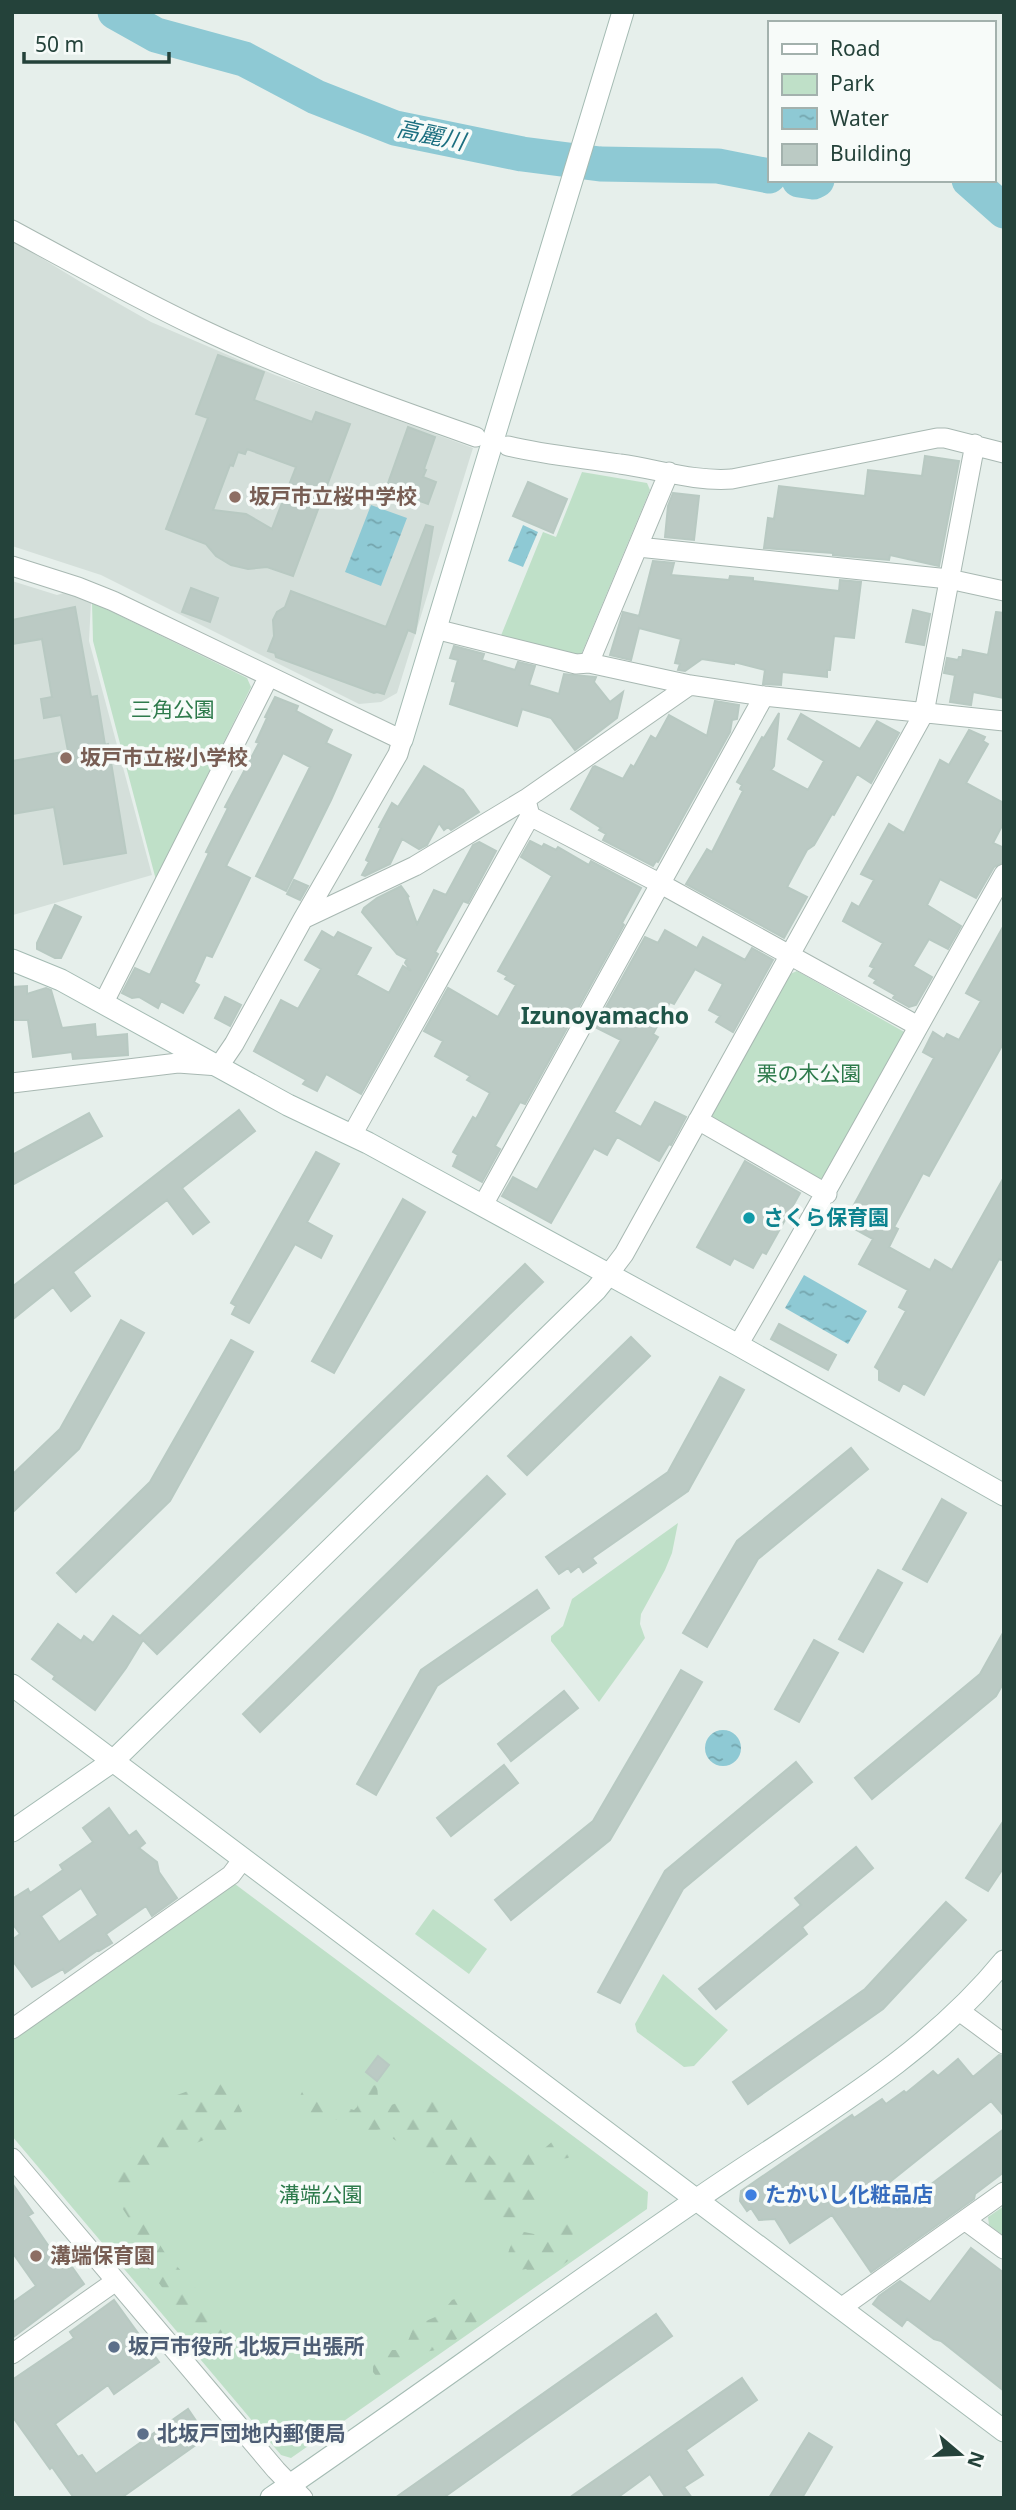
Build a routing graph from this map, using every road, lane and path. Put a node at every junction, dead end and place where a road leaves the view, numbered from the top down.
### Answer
1 (623, 12) edge
2 (12, 230) edge
3 (476, 437) dead end
4 (975, 444) junction
5 (508, 446) dead end
6 (1004, 453) edge
7 (669, 472) junction
8 (638, 547) junction
9 (12, 566) edge
10 (949, 579) junction
11 (1004, 591) edge
12 (435, 629) junction
13 (589, 663) junction
14 (269, 676) junction
15 (690, 685) junction
16 (764, 696) junction
17 (924, 713) junction
18 (1004, 721) edge
19 (402, 740) junction
20 (528, 807) junction
21 (1004, 874) edge
22 (661, 884) junction
23 (303, 919) junction
24 (788, 954) junction
25 (12, 960) edge
26 (104, 1002) junction
27 (918, 1026) junction
28 (219, 1066) junction
29 (12, 1083) edge
30 (698, 1120) junction
31 (352, 1135) junction
32 (827, 1194) junction
33 (483, 1205) junction
34 (608, 1275) junction
35 (738, 1345) junction
36 (1004, 1495) edge
37 (12, 1685) edge
38 (113, 1760) junction
39 (12, 1831) edge
40 (243, 1859) junction
41 (1004, 1961) edge
42 (958, 2010) junction
43 (12, 2029) edge
44 (1004, 2044) edge
45 (12, 2158) edge
46 (1004, 2192) edge
47 (697, 2199) junction
48 (966, 2221) junction
49 (1004, 2249) edge
50 (116, 2281) junction
51 (841, 2308) junction
52 (12, 2354) edge
53 (1004, 2431) edge
54 (296, 2491) edge
55 (271, 2498) edge

1 - 12 street
2 - 3 street
4 - 6 street
4 - 7 street
4 - 10 street
5 - 7 street
7 - 8 street
8 - 10 street
8 - 13 street
9 - 14 street
10 - 11 street
10 - 17 street
12 - 13 street
12 - 19 street
13 - 15 street
14 - 19 street
14 - 26 street
15 - 16 street
15 - 20 street
16 - 17 street
16 - 22 street
17 - 18 street
17 - 24 street
19 - 23 street
20 - 22 street
20 - 23 street
20 - 31 street
21 - 27 street
22 - 24 street
22 - 33 street
23 - 28 street
24 - 27 street
24 - 30 street
25 - 26 street
26 - 28 street
27 - 32 street
28 - 29 street
28 - 31 street
30 - 32 street
30 - 34 street
31 - 33 street
32 - 35 street
33 - 34 street
34 - 35 street
34 - 38 street
35 - 36 street
37 - 38 street
38 - 39 street
38 - 40 street
40 - 43 street
40 - 47 street
41 - 42 street
42 - 44 street
42 - 47 street
45 - 50 street
46 - 48 street
47 - 51 street
47 - 54 street
48 - 49 street
48 - 51 street
50 - 52 street
50 - 54 street
51 - 53 street
54 - 55 street

